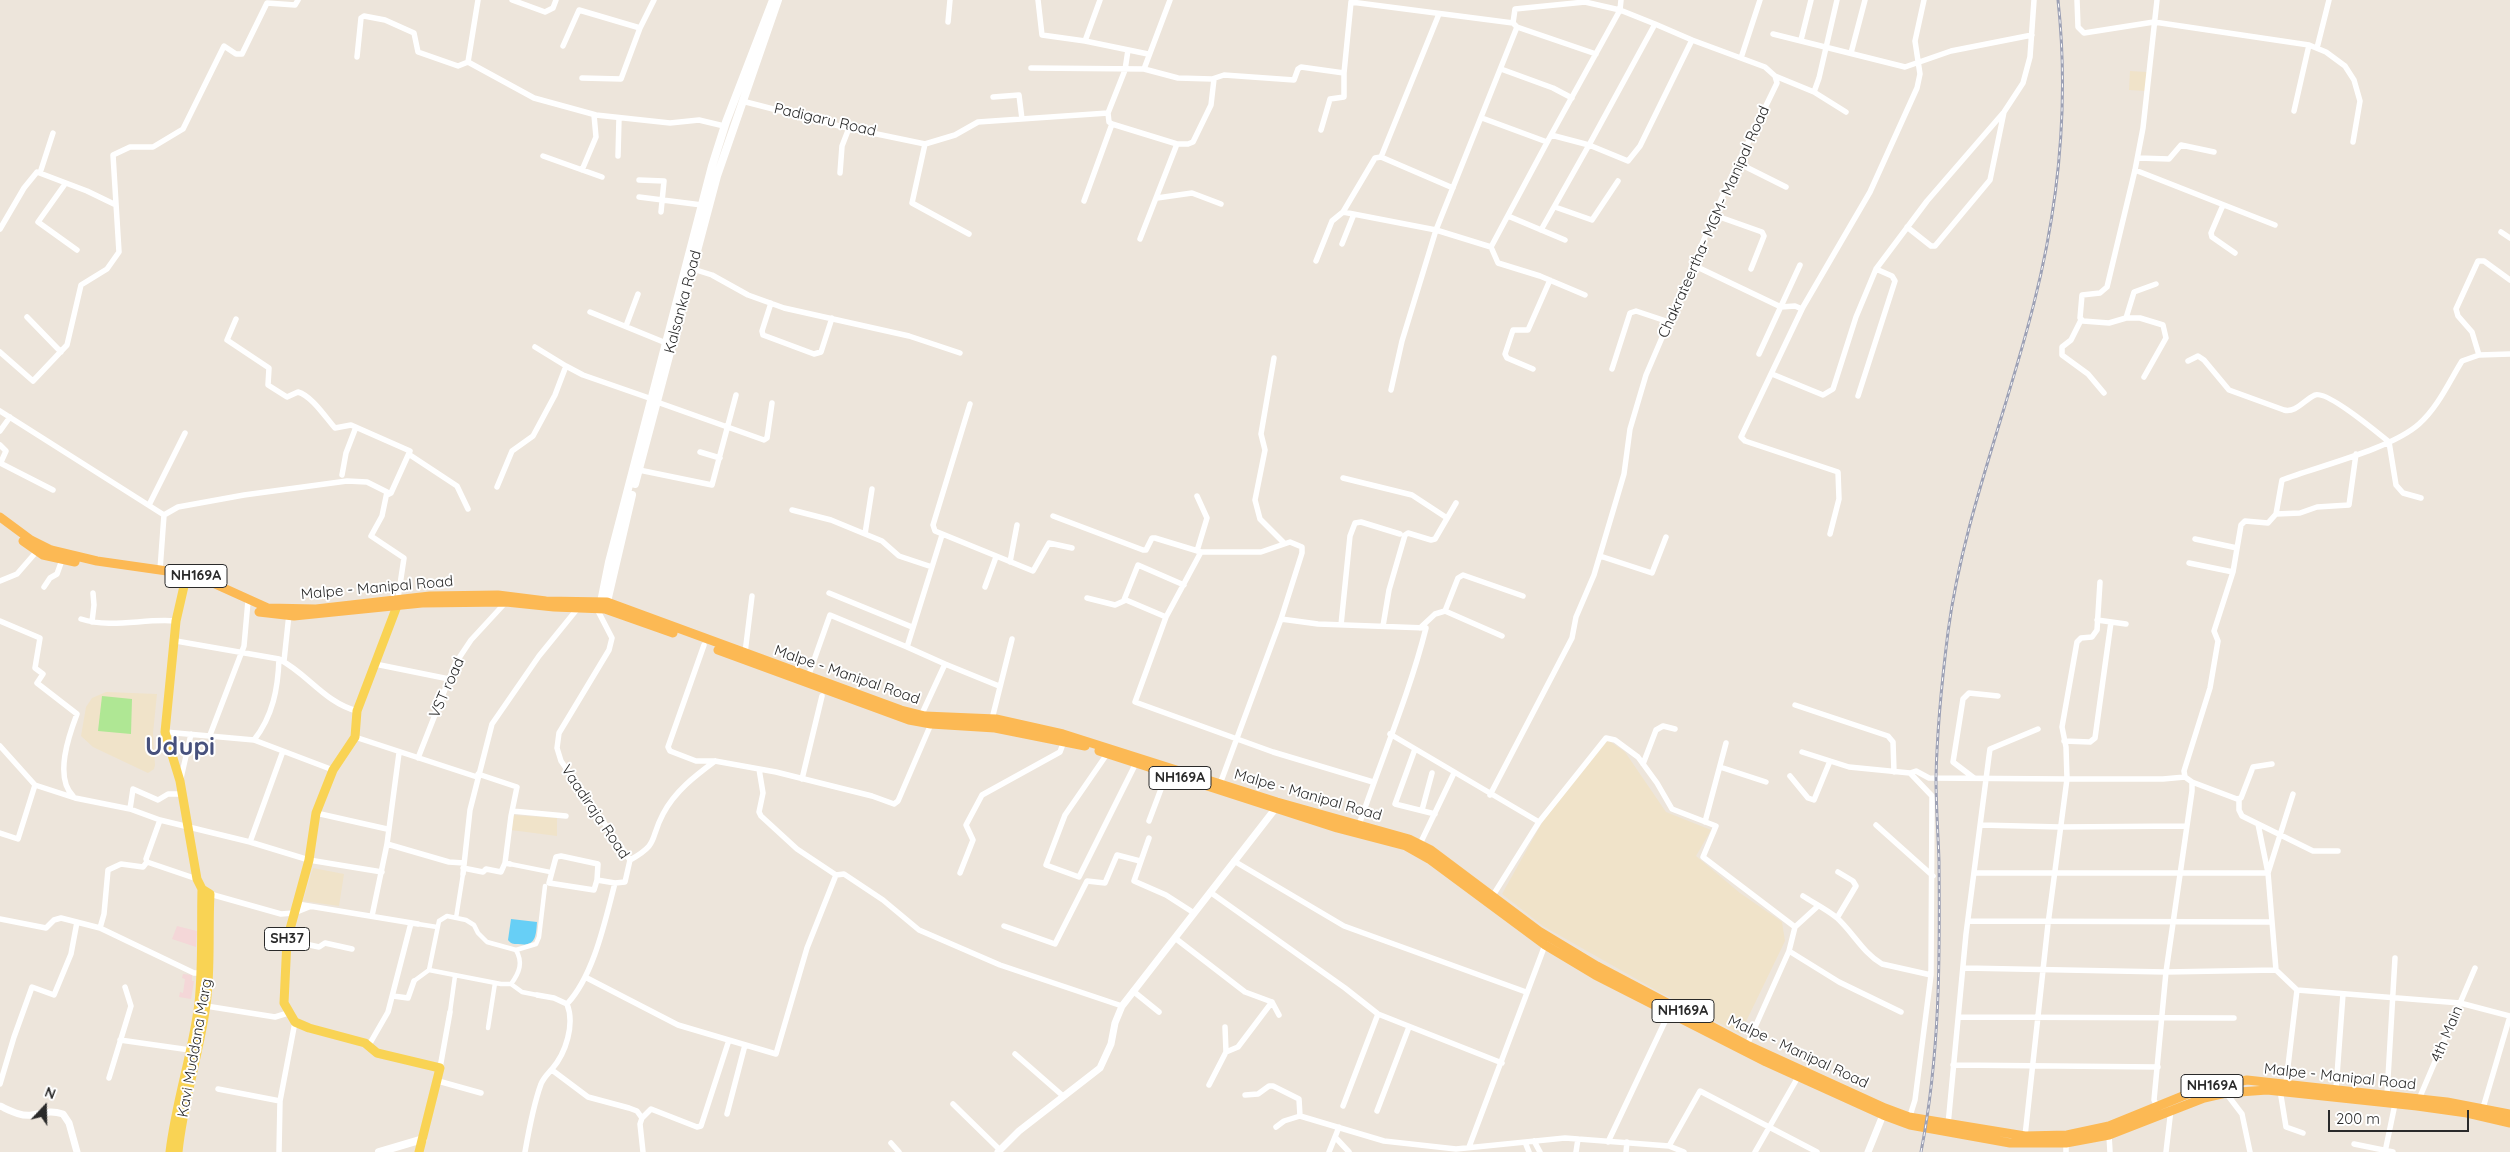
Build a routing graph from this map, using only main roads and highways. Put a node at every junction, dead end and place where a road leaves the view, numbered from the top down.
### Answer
1 (773, 0) edge
2 (778, 0) edge
3 (654, 400) junction
4 (0, 517) edge
5 (0, 524) edge
6 (187, 576) junction
7 (397, 602) junction
8 (602, 606) junction
9 (920, 719) junction
10 (1338, 824) junction
11 (202, 888) junction
12 (1648, 997) junction
13 (2283, 1087) junction
14 (2436, 1105) junction
15 (2510, 1114) edge
16 (1909, 1121) junction
17 (2510, 1123) edge
18 (2088, 1136) junction
19 (423, 1139) junction
20 (2028, 1144) edge
21 (2066, 1148) edge
22 (170, 1152) edge
23 (178, 1152) edge
24 (380, 1152) edge
25 (419, 1152) edge

1 - 3 main road
2 - 3 main road, Kalsanka Road
3 - 8 main road
3 - 8 main road, Kalsanka Road
4 - 6 highway, Malpe - Manipal Road / NH169A
5 - 6 highway, Malpe - Manipal Road / NH169A
6 - 7 highway, Malpe - Manipal Road / NH169A
6 - 11 main road, Kavi Muddana Marg
7 - 8 highway, Malpe - Manipal Road / NH169A
7 - 8 highway, Malpe - Manipal Road / NH169A
7 - 19 main road, SH37
8 - 9 highway, Malpe - Manipal Road / NH169A
8 - 9 highway, Malpe - Manipal Road / NH169A
9 - 10 highway, Malpe - Manipal Road / NH169A
9 - 10 highway, Malpe - Manipal Road / NH169A
10 - 12 highway, Malpe - Manipal Road / NH169A
10 - 12 highway, Malpe - Manipal Road / NH169A
11 - 22 main road, Kavi Muddana Marg
11 - 23 main road, Kavi Muddana Marg
12 - 16 highway, Malpe - Manipal Road / NH169A
12 - 16 highway, Malpe - Manipal Road / NH169A
13 - 14 highway, NH169A
13 - 14 highway, Malpe - Manipal Road / NH169A
13 - 18 highway, NH169A
13 - 18 highway, Malpe - Manipal Road / NH169A
14 - 15 highway, Malpe - Manipal Road / NH169A
14 - 17 highway, NH169A
16 - 20 highway, Malpe - Manipal Road / NH169A
18 - 20 highway, Malpe - Manipal Road / NH169A
18 - 21 highway, NH169A
19 - 24 main road
19 - 25 main road
20 - 21 highway, NH169A

